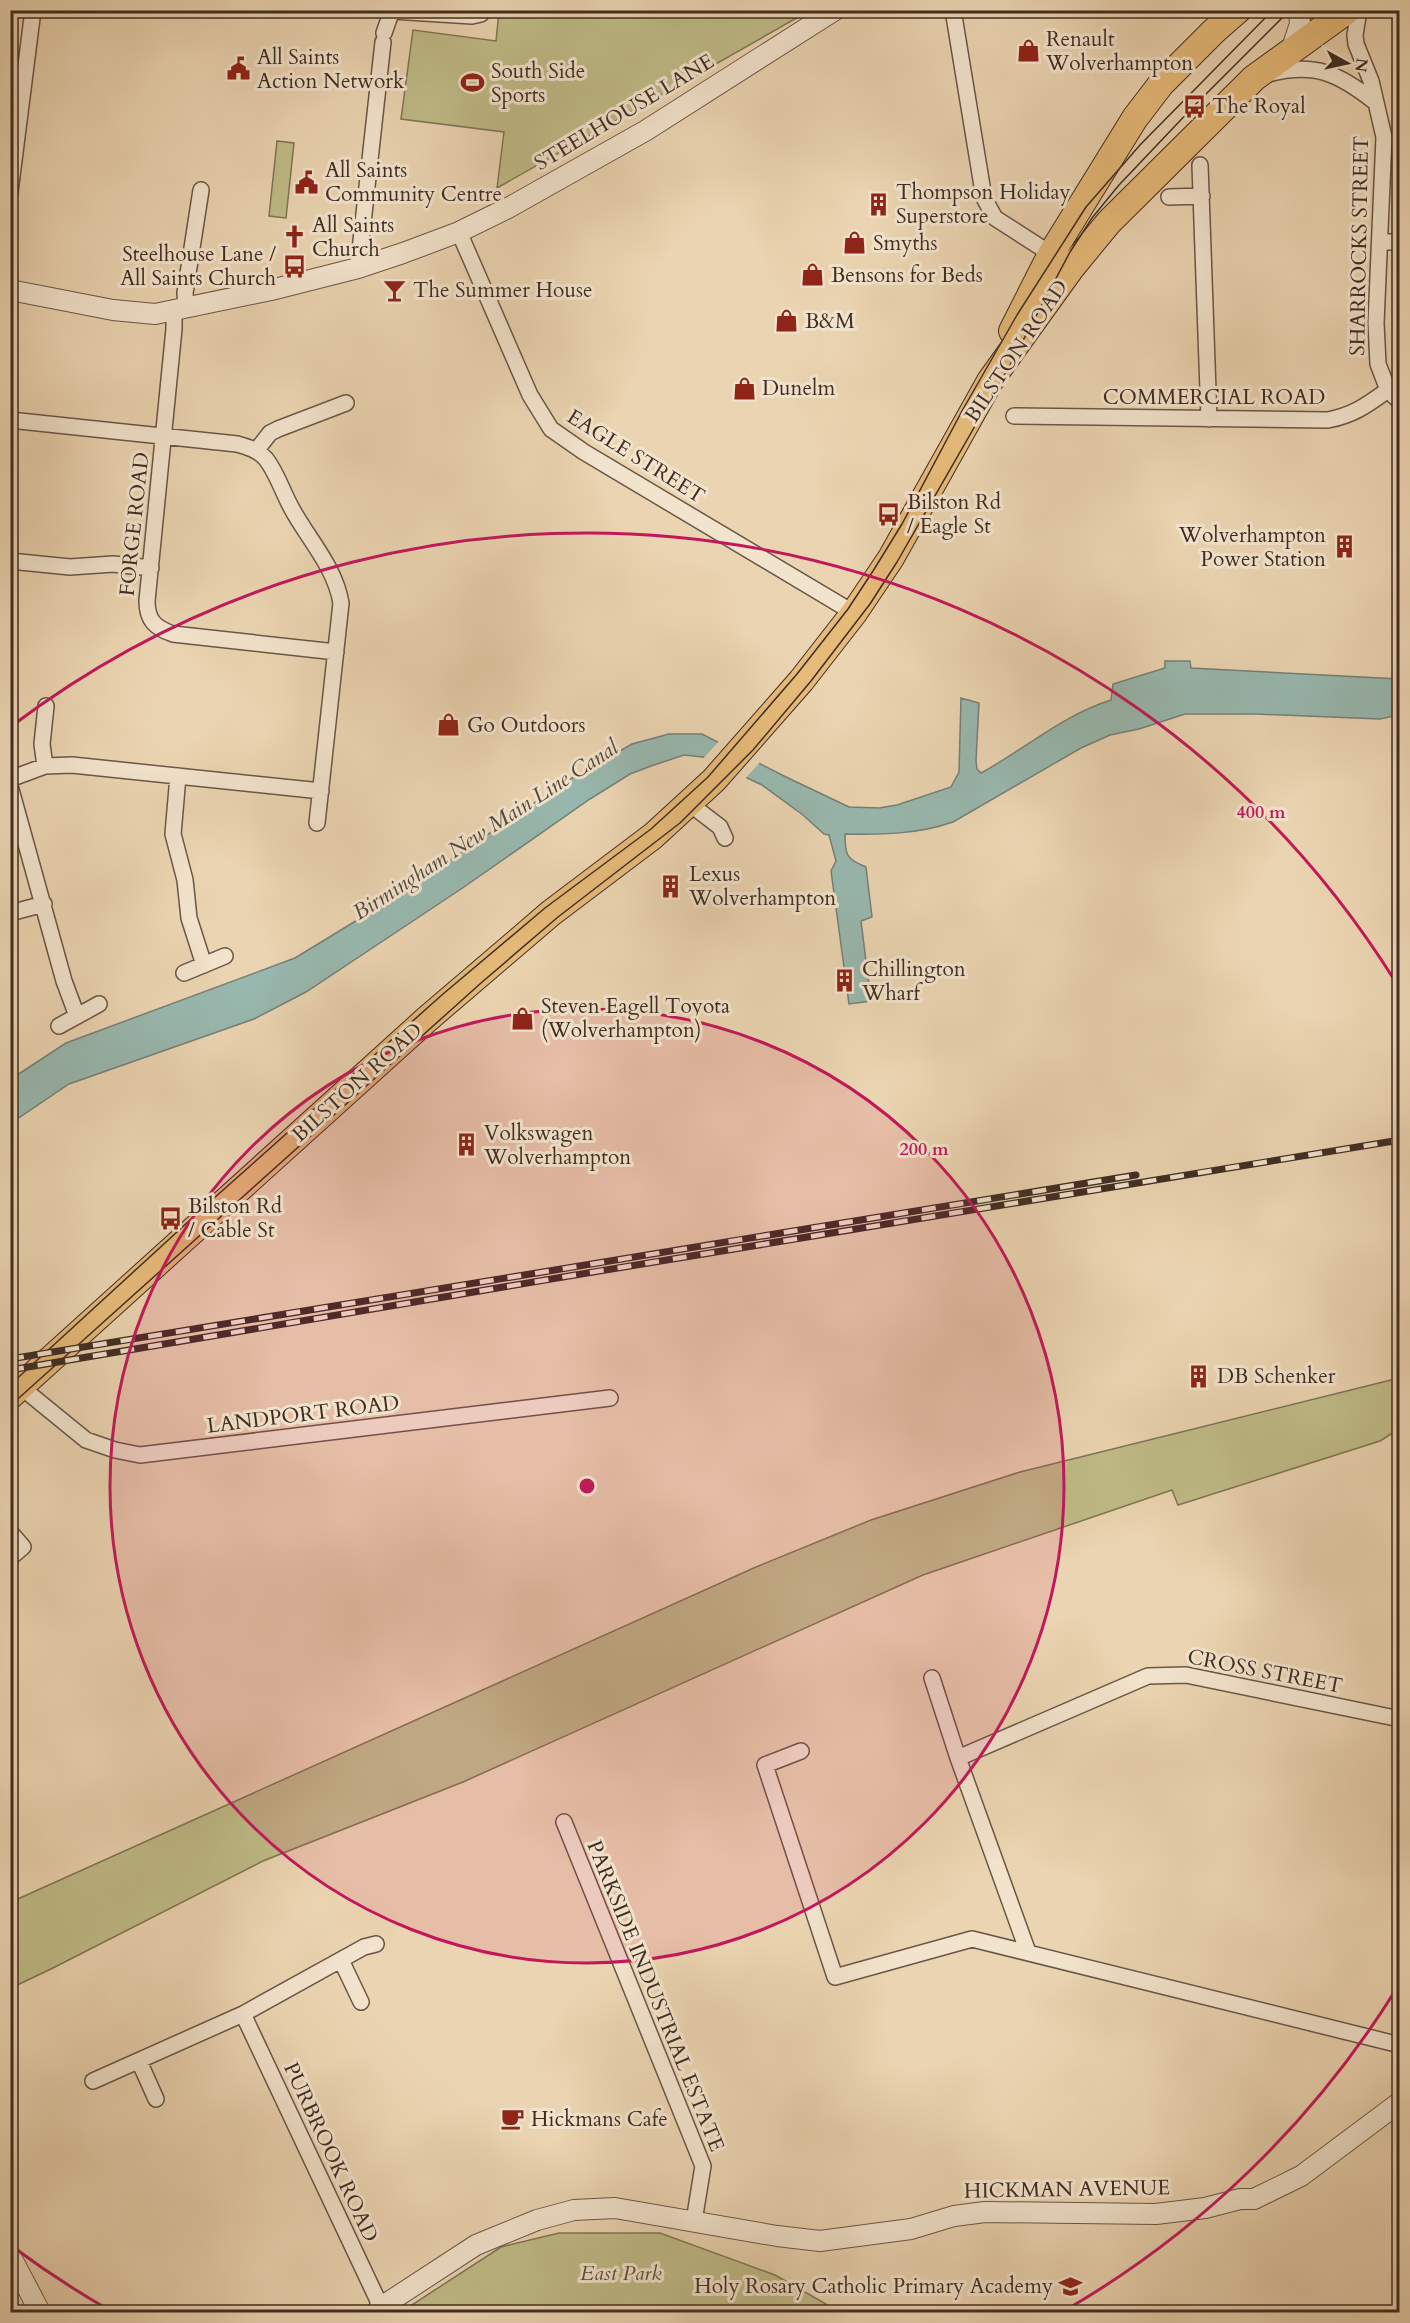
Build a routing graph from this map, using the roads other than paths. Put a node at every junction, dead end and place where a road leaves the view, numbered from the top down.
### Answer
1 (33, 10) edge
2 (483, 10) edge
3 (835, 10) edge
4 (953, 10) edge
5 (1238, 10) edge
6 (1299, 10) edge
7 (1348, 10) edge
8 (1359, 10) edge
9 (392, 11) edge
10 (1215, 21) edge
11 (1291, 51) junction
12 (1254, 78) junction
13 (1375, 102) junction
14 (1200, 165) dead end
15 (201, 190) dead end
16 (10, 192) edge
17 (1169, 196) dead end
18 (1202, 196) junction
19 (459, 232) junction
20 (1380, 242) junction
21 (1400, 242) edge
22 (1051, 254) junction
23 (358, 268) junction
24 (10, 290) edge
25 (180, 310) junction
26 (990, 381) junction
27 (1388, 390) junction
28 (1400, 402) edge
29 (346, 403) dead end
30 (1014, 416) dead end
31 (1209, 419) junction
32 (10, 420) edge
33 (164, 436) junction
34 (256, 451) junction
35 (10, 561) edge
36 (151, 568) junction
37 (854, 613) junction
38 (336, 652) junction
39 (46, 706) dead end
40 (45, 766) junction
41 (178, 776) junction
42 (10, 779) edge
43 (10, 786) edge
44 (321, 791) junction
45 (690, 804) junction
46 (317, 823) dead end
47 (725, 838) dead end
48 (44, 904) junction
49 (10, 913) edge
50 (225, 956) dead end
51 (204, 965) junction
52 (184, 973) dead end
53 (99, 1004) dead end
54 (77, 1016) junction
55 (59, 1026) dead end
56 (16, 1392) edge
57 (610, 1398) dead end
58 (10, 1532) edge
59 (10, 1558) edge
60 (932, 1678) dead end
61 (1400, 1719) edge
62 (801, 1751) dead end
63 (958, 1758) junction
64 (564, 1822) dead end
65 (376, 1944) dead end
66 (1028, 1952) junction
67 (341, 1960) junction
68 (361, 2002) dead end
69 (243, 2014) junction
70 (1400, 2045) edge
71 (139, 2061) junction
72 (93, 2081) dead end
73 (156, 2099) dead end
74 (1400, 2102) edge
75 (694, 2222) junction
76 (10, 2254) edge
77 (378, 2310) edge
78 (40, 2313) edge

1 - 16 street
2 - 9 street
3 - 19 street, STEELHOUSE LANE
4 - 22 street
5 - 10 highway, BILSTON ROAD
6 - 11 street
7 - 11 highway, BILSTON ROAD
8 - 13 street, SHARROCKS STREET
9 - 23 street
10 - 22 highway, BILSTON ROAD
11 - 12 highway, BILSTON ROAD
12 - 13 street
12 - 26 highway, BILSTON ROAD
13 - 20 street, SHARROCKS STREET
14 - 18 street
15 - 25 street, FORGE ROAD
17 - 18 street
18 - 31 street
19 - 23 street, STEELHOUSE LANE
19 - 37 street, EAGLE STREET
20 - 21 street
20 - 27 street, SHARROCKS STREET
22 - 26 highway, BILSTON ROAD
23 - 25 street, STEELHOUSE LANE
24 - 25 street, STEELHOUSE LANE
25 - 33 street, FORGE ROAD
26 - 37 highway, BILSTON ROAD
27 - 28 street
27 - 31 street, COMMERCIAL ROAD
29 - 34 street
30 - 31 street, COMMERCIAL ROAD
32 - 33 street
33 - 34 street
33 - 36 street, FORGE ROAD
34 - 38 street
35 - 36 street
36 - 38 street, FORGE ROAD
37 - 45 highway, BILSTON ROAD
38 - 44 street
39 - 40 street
40 - 41 street
40 - 42 street
41 - 44 street
41 - 51 street
43 - 48 street
44 - 46 street
45 - 47 street
45 - 56 highway, BILSTON ROAD
48 - 49 street
48 - 54 street
50 - 51 street
51 - 52 street
53 - 54 street
54 - 55 street
56 - 57 street, LANDPORT ROAD
58 - 59 street
60 - 63 street
61 - 63 street, CROSS STREET
62 - 66 street
63 - 66 street
64 - 75 street, PARKSIDE INDUSTRIAL ESTATE
65 - 67 street
66 - 70 street
67 - 68 street
67 - 69 street
69 - 71 street
69 - 77 street, PURBROOK ROAD
71 - 72 street
71 - 73 street
74 - 75 street, HICKMAN AVENUE
75 - 77 street, HICKMAN AVENUE
76 - 78 street

